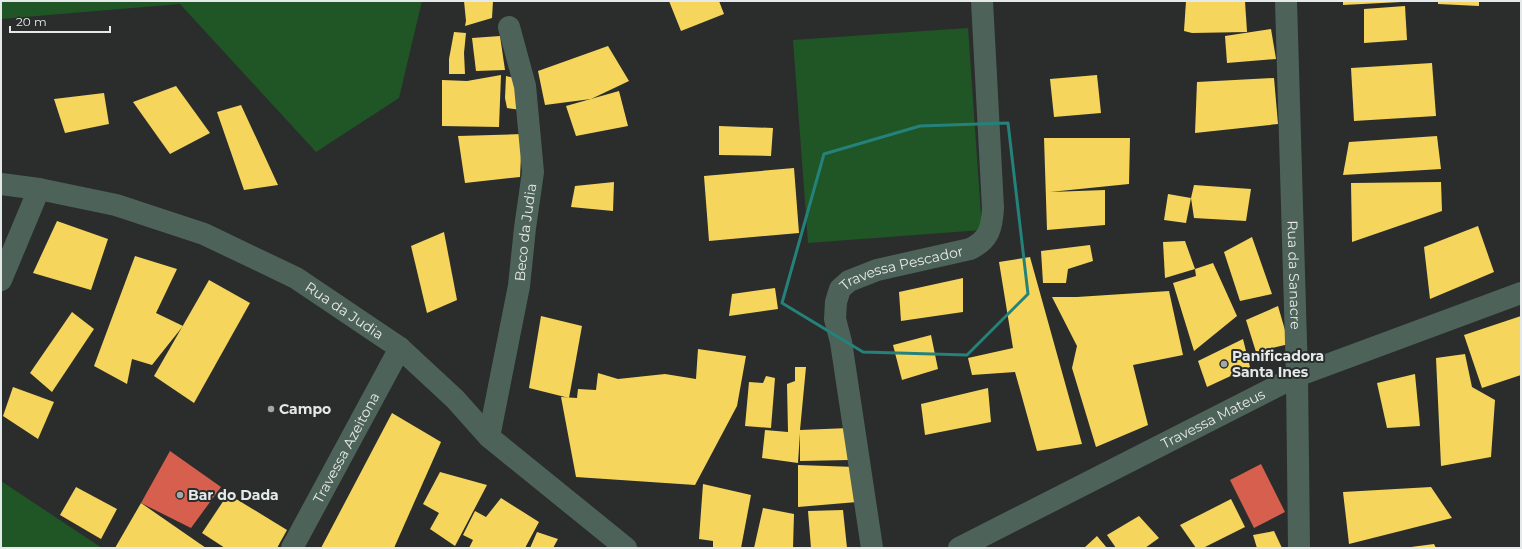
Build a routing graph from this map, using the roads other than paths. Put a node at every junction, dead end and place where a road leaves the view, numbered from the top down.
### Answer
1 (982, 1) edge
2 (1286, 1) edge
3 (509, 26) dead end
4 (1, 184) edge
5 (39, 189) junction
6 (1, 280) edge
7 (1521, 293) edge
8 (400, 348) junction
9 (1297, 376) junction
10 (489, 437) junction
11 (292, 548) edge
12 (626, 548) edge
13 (872, 548) edge
14 (959, 548) edge
15 (1299, 548) edge

1 - 13 street, Travessa Pescador
2 - 9 street, Rua da Sanacre
3 - 10 street, Beco da Judia
4 - 5 street, Rua da Judia
5 - 6 street
5 - 8 street, Rua da Judia
7 - 9 street, Travessa Mateus
8 - 10 street, Rua da Judia
8 - 11 street, Travessa Azeitona
9 - 14 street, Travessa Mateus
9 - 15 street, Rua da Sanacre
10 - 12 street, Rua da Judia

